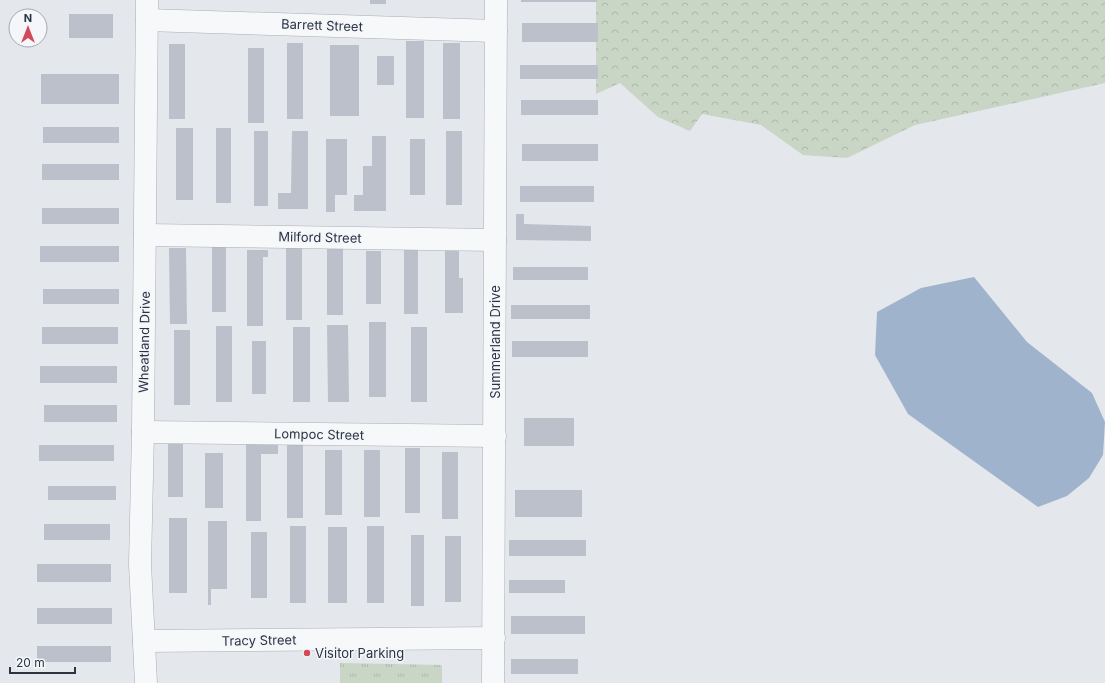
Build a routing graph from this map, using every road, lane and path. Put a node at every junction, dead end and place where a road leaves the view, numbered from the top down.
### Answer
1 (496, 0) edge
2 (147, 10) edge
3 (496, 31) junction
4 (145, 235) junction
5 (495, 240) junction
6 (143, 432) junction
7 (495, 436) junction
8 (494, 638) junction
9 (144, 641) junction
10 (146, 683) edge
11 (493, 683) edge

1 - 3 street, Summerland Drive
2 - 3 street, Barrett Street
2 - 4 street, Wheatland Drive
3 - 5 street, Summerland Drive
4 - 5 street, Milford Street
4 - 6 street, Wheatland Drive
5 - 7 street, Summerland Drive
6 - 7 street, Lompoc Street
6 - 9 street, Wheatland Drive
7 - 8 street, Summerland Drive
8 - 9 street, Tracy Street
8 - 11 street, Summerland Drive
9 - 10 street, Wheatland Drive

